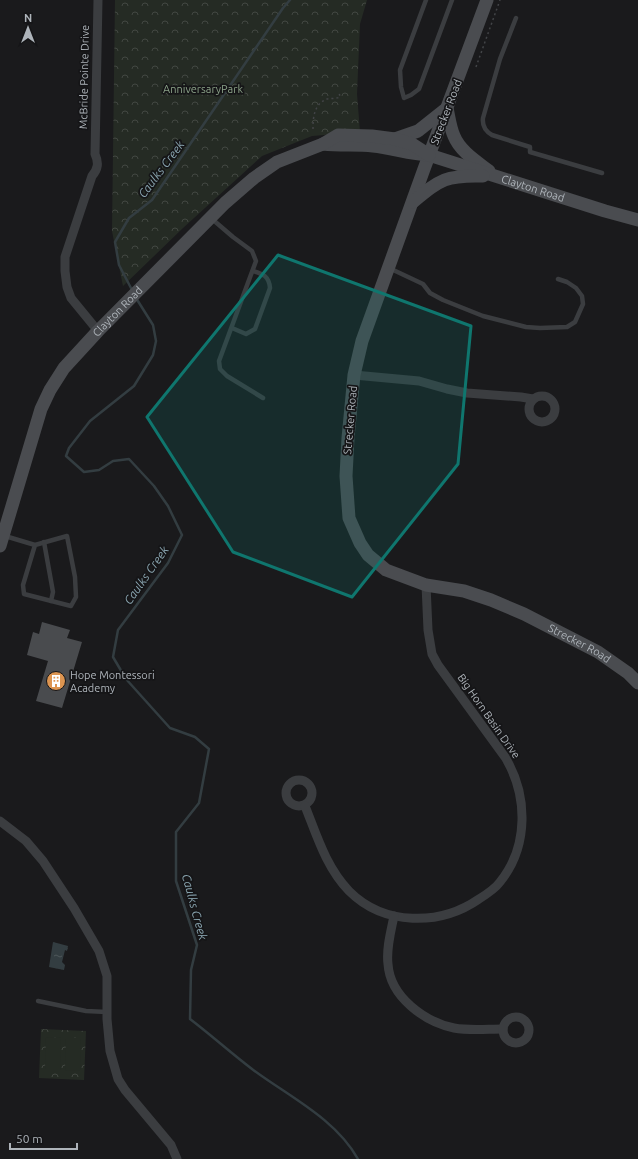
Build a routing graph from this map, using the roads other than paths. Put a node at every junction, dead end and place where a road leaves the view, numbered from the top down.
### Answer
1 (98, 0) edge
2 (426, 0) edge
3 (452, 0) edge
4 (487, 0) edge
5 (516, 18) dead end
6 (447, 108) junction
7 (395, 139) junction
8 (323, 144) junction
9 (429, 155) junction
10 (602, 173) dead end
11 (495, 176) junction
12 (412, 204) junction
13 (211, 218) junction
14 (638, 220) edge
15 (389, 268) junction
16 (253, 271) junction
17 (558, 279) dead end
18 (232, 328) junction
19 (98, 331) junction
20 (354, 375) junction
21 (263, 398) dead end
22 (533, 400) dead end
23 (2, 541) edge
24 (44, 542) junction
25 (35, 545) junction
26 (426, 585) junction
27 (50, 601) junction
28 (638, 683) edge
29 (305, 806) dead end
30 (0, 821) edge
31 (394, 916) junction
32 (38, 1001) dead end
33 (107, 1012) junction
34 (503, 1029) dead end
35 (177, 1159) edge

1 - 19 street, McBride Pointe Drive
2 - 3 lane
4 - 6 main road, Strecker Road
5 - 10 lane
6 - 7 main road
6 - 9 main road, Strecker Road
6 - 11 main road
7 - 8 main road, Clayton Road
7 - 9 main road, Clayton Road
8 - 9 main road, Clayton Road
8 - 13 main road, Clayton Road
9 - 11 main road, Clayton Road
9 - 12 main road, Strecker Road
11 - 12 main road
11 - 14 main road, Clayton Road
12 - 15 main road, Strecker Road
13 - 16 lane
13 - 19 main road, Clayton Road
15 - 17 lane
15 - 20 main road, Strecker Road
16 - 18 lane
16 - 18 lane
18 - 21 lane
19 - 23 main road, Clayton Road
20 - 22 street
20 - 26 main road, Strecker Road
23 - 25 lane
24 - 25 lane
24 - 27 lane
24 - 27 lane
25 - 27 lane
26 - 28 main road, Strecker Road
26 - 31 street, Big Horn Basin Drive
29 - 31 street, Big Horn Basin Drive
30 - 33 street
31 - 34 street
32 - 33 lane
33 - 35 street

